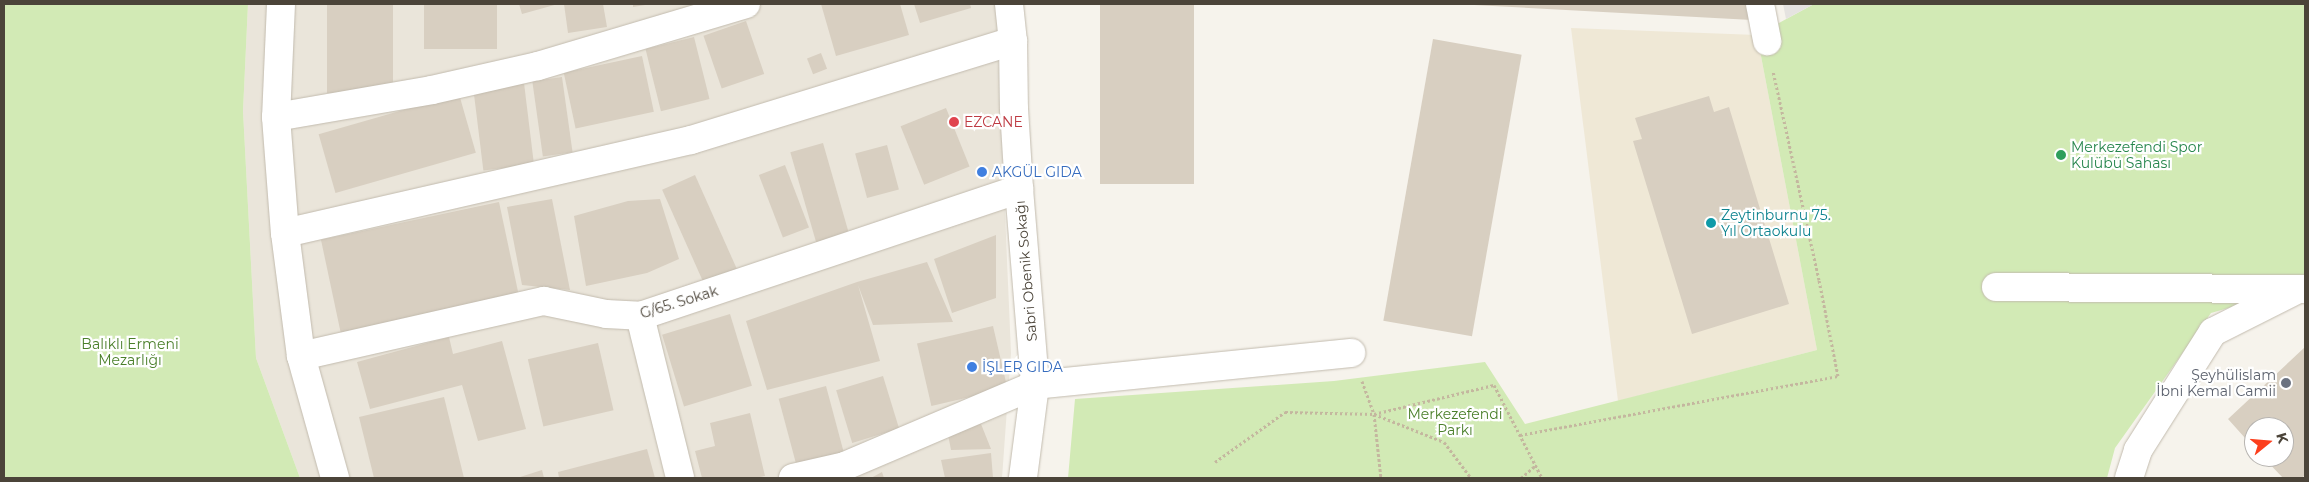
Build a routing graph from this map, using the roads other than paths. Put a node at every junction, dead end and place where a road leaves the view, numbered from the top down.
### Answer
1 (281, 4) edge
2 (746, 4) edge
3 (1009, 4) edge
4 (1760, 4) edge
5 (1013, 41) junction
6 (1767, 41) road end
7 (276, 117) junction
8 (1019, 189) junction
9 (284, 233) junction
10 (1996, 287) dead end
11 (2301, 289) edge
12 (640, 316) junction
13 (1351, 353) road end
14 (301, 356) junction
15 (1036, 386) junction
16 (335, 478) edge
17 (680, 478) edge
18 (793, 478) edge
19 (1023, 478) edge
20 (2129, 478) edge

1 - 7 street
2 - 7 street
3 - 5 street, Sabri Obenik Sokağı
4 - 6 street
5 - 8 street, Sabri Obenik Sokağı
5 - 9 street
7 - 9 street
8 - 12 street, G/65. Sokak
8 - 15 street, Sabri Obenik Sokağı
9 - 14 street
10 - 11 street
11 - 20 street
12 - 14 street, G/65. Sokak
12 - 17 street
13 - 15 street
14 - 16 street
15 - 18 street
15 - 19 street, Sabri Obenik Sokağı

